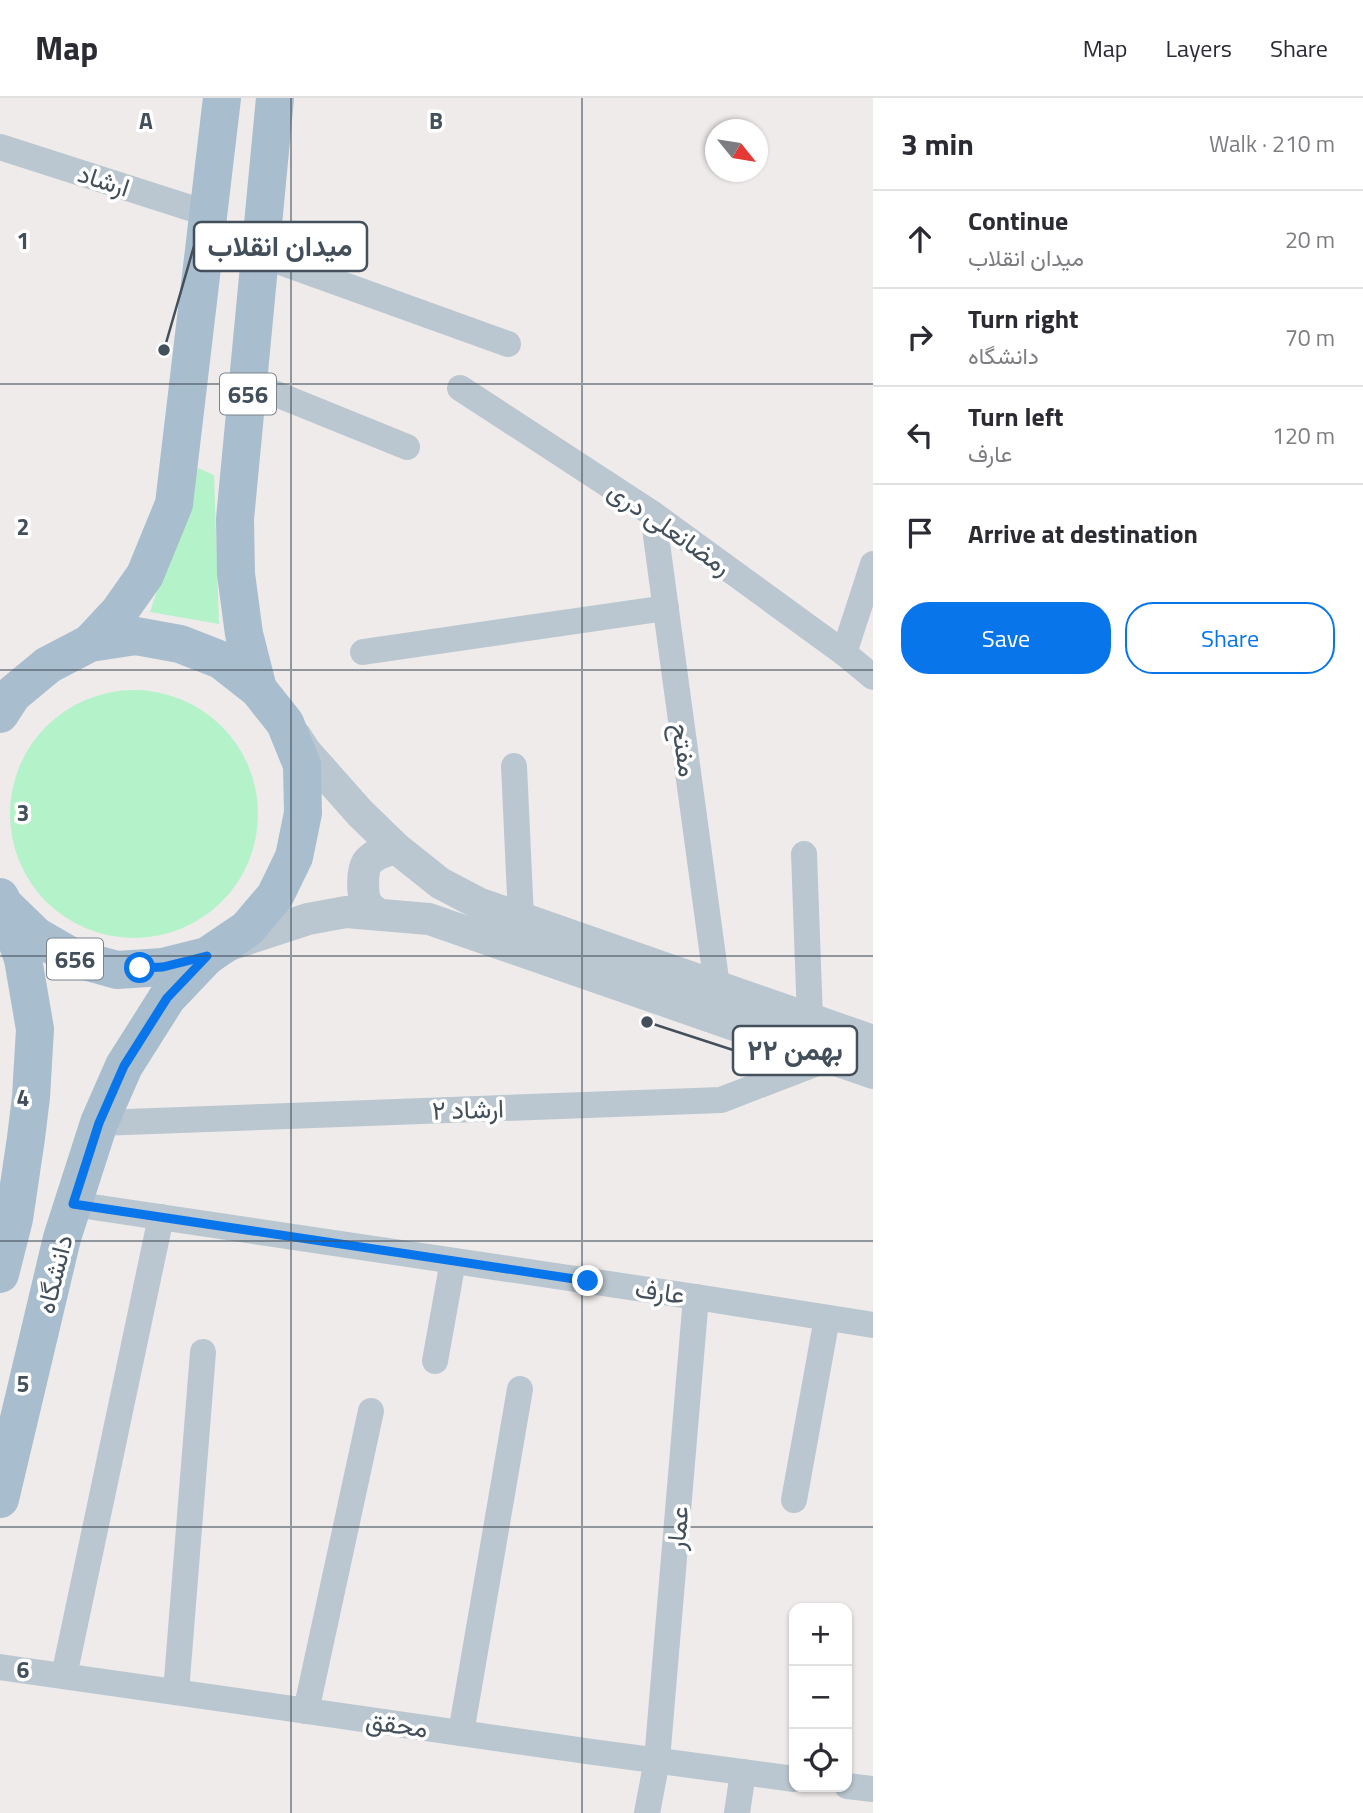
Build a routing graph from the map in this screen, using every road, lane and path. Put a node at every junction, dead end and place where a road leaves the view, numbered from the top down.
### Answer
1 (222, 98) edge
2 (275, 98) edge
3 (0, 147) edge
4 (209, 214) junction
5 (261, 255) junction
6 (508, 344) dead end
7 (249, 383) junction
8 (460, 388) dead end
9 (183, 425) junction
10 (244, 433) junction
11 (407, 447) dead end
12 (653, 513) junction
13 (873, 564) edge
14 (666, 608) junction
15 (90, 643) junction
16 (363, 652) dead end
17 (845, 653) junction
18 (48, 665) junction
19 (873, 677) edge
20 (0, 684) edge
21 (258, 689) junction
22 (0, 714) edge
23 (285, 723) junction
24 (514, 766) dead end
25 (396, 848) junction
26 (804, 854) dead end
27 (2, 901) edge
28 (377, 914) junction
29 (521, 918) junction
30 (214, 952) junction
31 (717, 986) junction
32 (810, 1019) junction
33 (873, 1041) edge
34 (830, 1058) junction
35 (873, 1073) edge
36 (99, 1123) junction
37 (13, 1138) edge
38 (73, 1204) junction
39 (161, 1217) junction
40 (453, 1261) junction
41 (0, 1274) edge
42 (696, 1297) junction
43 (827, 1318) junction
44 (873, 1325) edge
45 (203, 1352) dead end
46 (435, 1361) dead end
47 (520, 1389) dead end
48 (371, 1411) dead end
49 (0, 1499) edge
50 (794, 1500) dead end
51 (0, 1667) edge
52 (64, 1676) junction
53 (176, 1692) junction
54 (306, 1711) junction
55 (461, 1733) junction
56 (657, 1760) junction
57 (743, 1772) junction
58 (789, 1778) edge
59 (852, 1787) edge
60 (873, 1789) edge
61 (647, 1813) edge
62 (737, 1813) edge

1 - 4 main road, 656
2 - 5 main road, 656
3 - 4 street, ارشاد
4 - 9 main road, 656
5 - 6 street
5 - 7 main road, 656
7 - 10 main road, 656
7 - 11 street
8 - 12 street, رمضانعلی دری
9 - 10 main road
9 - 15 main road, 656
10 - 21 main road, 656
12 - 14 street, مفتح
12 - 17 street, رمضانعلی دری
13 - 17 street
14 - 16 street
14 - 31 street, مفتح
15 - 18 main road, 656
15 - 21 main road, 656
17 - 19 street, رمضانعلی دری
18 - 20 main road
18 - 22 main road, 656
21 - 23 main road, 656
23 - 25 street
23 - 30 main road, 656
24 - 29 street
25 - 28 street
25 - 29 street
26 - 32 street
27 - 30 main road, 656
27 - 37 main road, دانشگاه / 656
28 - 30 street
28 - 34 street
29 - 31 street
30 - 36 main road, دانشگاه / 656
31 - 32 street
32 - 33 street
34 - 35 street
34 - 36 street, ارشاد ۲
36 - 38 main road, دانشگاه / 656
37 - 41 main road, دانشگاه / 656
38 - 39 street, عارف
38 - 49 main road, دانشگاه / 656
39 - 40 street, عارف
39 - 52 street
40 - 42 street, عارف
40 - 46 street
42 - 43 street, عارف
42 - 56 street, عمار
43 - 44 street, عارف
43 - 50 street
45 - 53 street
47 - 55 street
48 - 54 street
51 - 52 street, محقق
52 - 53 street, محقق
53 - 54 street, محقق
54 - 55 street, محقق
55 - 56 street, محقق
56 - 57 street, محقق
56 - 61 street, عمار
57 - 58 street, محقق
57 - 62 street
59 - 60 street

